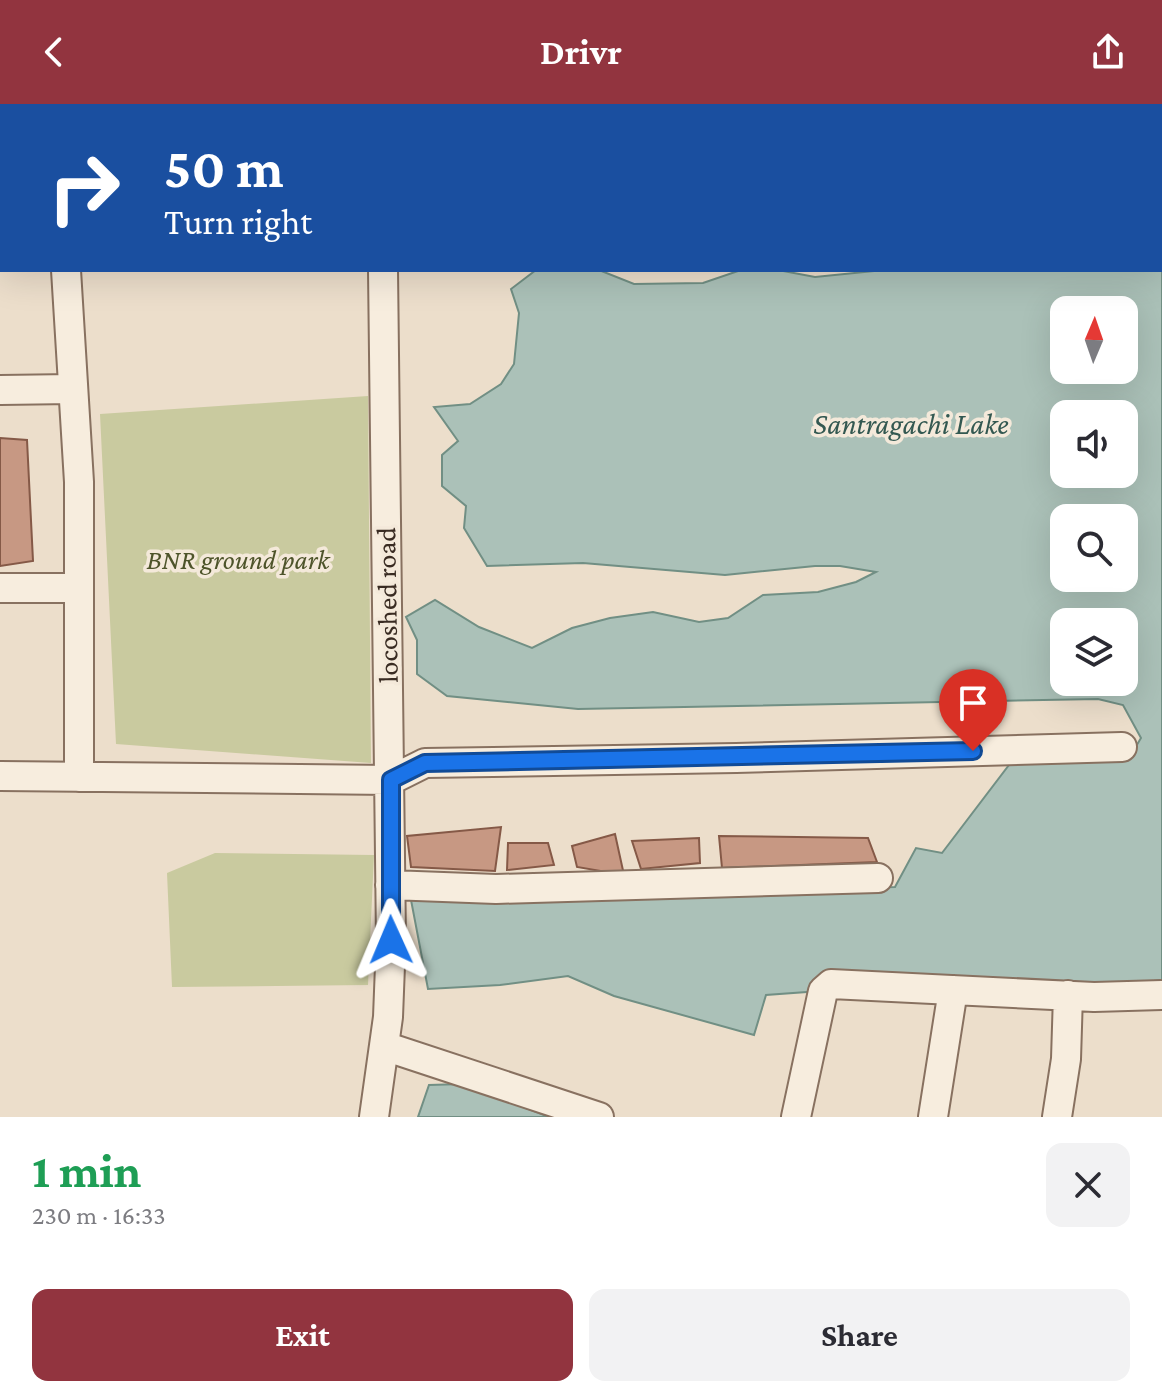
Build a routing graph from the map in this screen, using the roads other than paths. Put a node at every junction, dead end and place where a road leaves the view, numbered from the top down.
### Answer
1 (66, 272) edge
2 (383, 272) edge
3 (72, 389) junction
4 (0, 390) edge
5 (0, 588) edge
6 (78, 588) junction
7 (1122, 747) dead end
8 (0, 776) edge
9 (79, 777) junction
10 (391, 780) junction
11 (878, 878) dead end
12 (390, 885) junction
13 (953, 990) junction
14 (1068, 995) junction
15 (1162, 995) edge
16 (384, 1046) junction
17 (374, 1117) edge
18 (599, 1117) edge
19 (796, 1117) edge
20 (933, 1117) edge
21 (1057, 1117) edge

1 - 3 street
2 - 10 street, locoshed road
3 - 4 street
3 - 6 street
5 - 6 street
6 - 9 street
7 - 10 street
8 - 9 street
9 - 10 street
10 - 12 street, locoshed road
11 - 12 street
12 - 16 street, locoshed road
13 - 14 street
13 - 19 street
13 - 20 street
14 - 15 street
14 - 21 street
16 - 17 street, locoshed road
16 - 18 street

